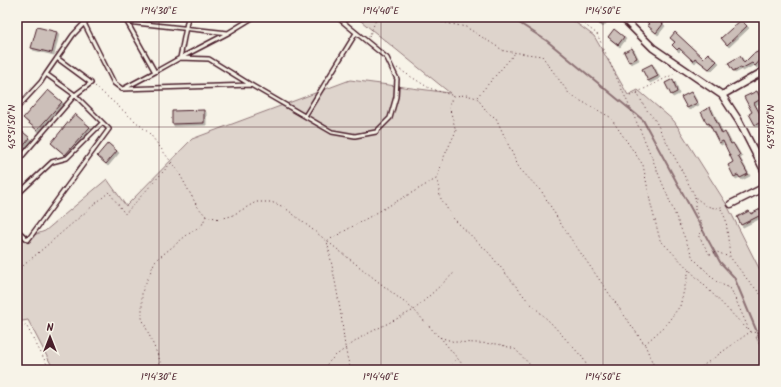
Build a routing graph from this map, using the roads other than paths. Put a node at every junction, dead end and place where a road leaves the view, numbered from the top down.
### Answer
1 (90, 17) edge
2 (124, 17) edge
3 (141, 17) edge
4 (188, 17) edge
5 (254, 17) edge
6 (337, 17) edge
7 (622, 17) edge
8 (84, 23) junction
9 (129, 23) junction
10 (186, 29) junction
11 (228, 33) junction
12 (356, 33) junction
13 (57, 58) junction
14 (180, 58) junction
15 (764, 71) edge
16 (155, 72) junction
17 (46, 74) junction
18 (251, 85) junction
19 (122, 89) junction
20 (74, 95) junction
21 (722, 95) junction
22 (17, 108) edge
23 (305, 116) junction
24 (102, 123) junction
25 (17, 162) edge
26 (764, 170) edge
27 (764, 186) edge
28 (17, 195) edge
29 (730, 204) road end
30 (17, 230) edge

1 - 8 lane
2 - 9 lane
3 - 9 lane
4 - 10 lane
5 - 11 lane
6 - 12 lane
7 - 21 street
8 - 13 lane
8 - 19 lane
9 - 10 lane
9 - 16 lane
10 - 11 lane
10 - 14 lane
11 - 14 lane
12 - 23 lane
12 - 23 lane
13 - 17 lane
13 - 20 lane
14 - 16 lane
14 - 18 lane
15 - 21 street
16 - 19 lane
17 - 20 lane
17 - 22 lane
18 - 19 lane
18 - 23 lane
20 - 24 lane
20 - 25 lane
21 - 26 street
24 - 28 lane
24 - 30 lane
27 - 29 street

